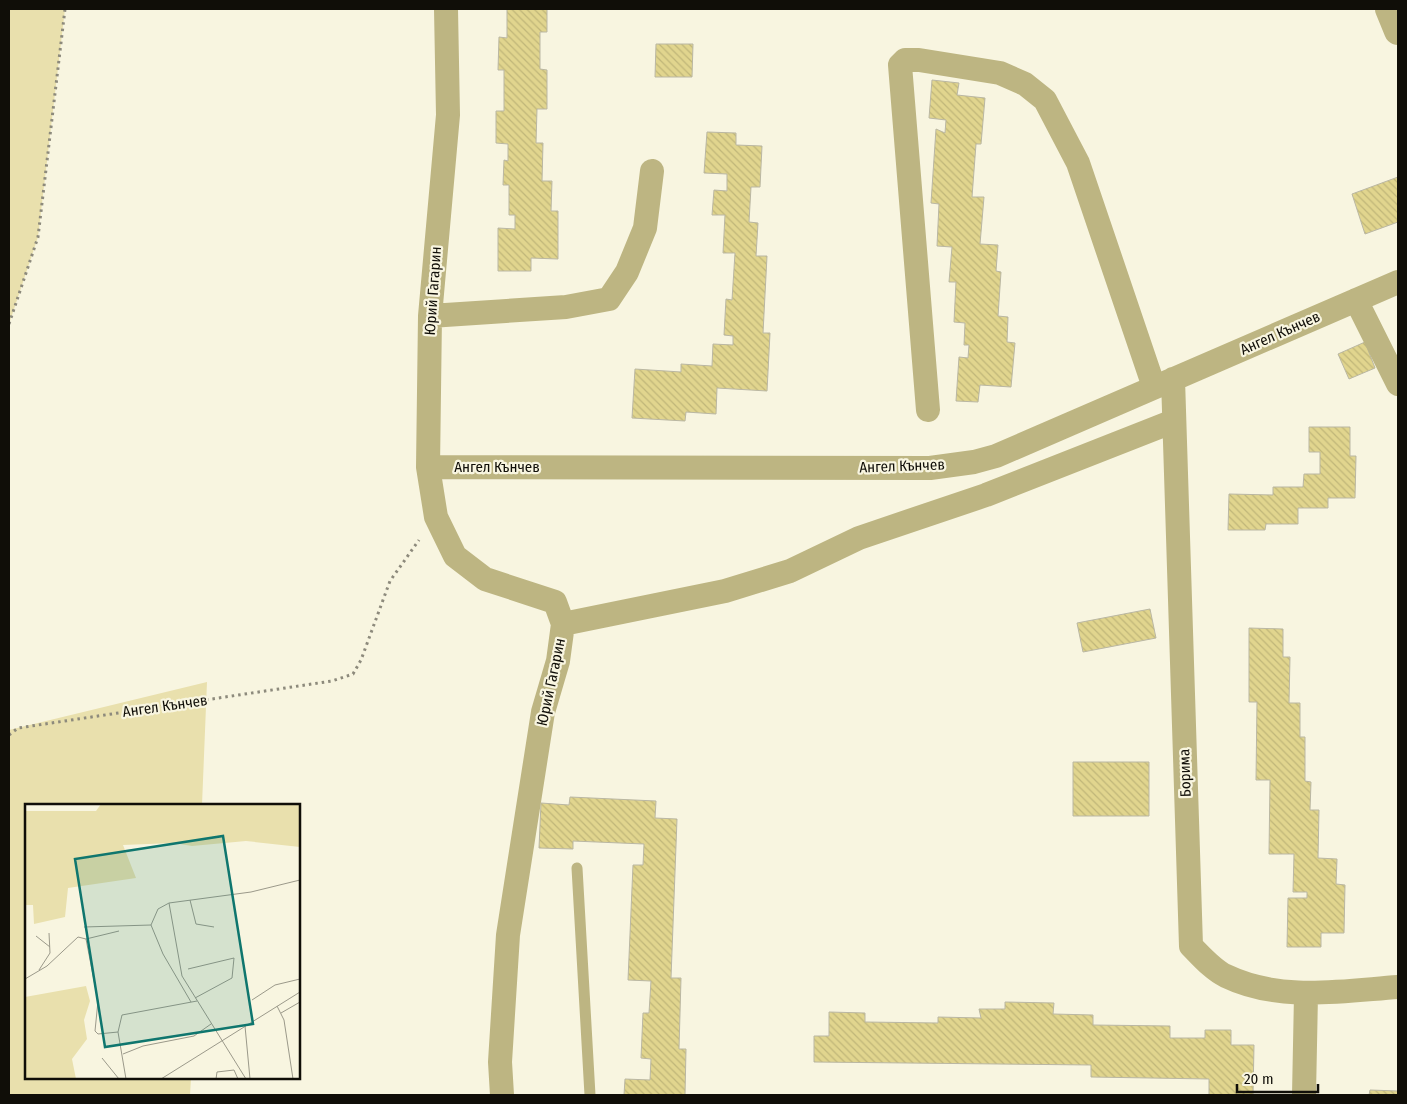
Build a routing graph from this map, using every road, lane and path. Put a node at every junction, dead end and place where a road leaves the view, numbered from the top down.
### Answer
1 (65, 9) edge
2 (446, 9) edge
3 (1389, 9) edge
4 (1398, 31) edge
5 (652, 171) dead end
6 (1398, 282) edge
7 (1356, 300) junction
8 (430, 316) junction
9 (9, 324) edge
10 (1163, 383) junction
11 (1398, 384) edge
12 (928, 410) dead end
13 (1174, 421) junction
14 (428, 467) junction
15 (436, 517) junction
16 (563, 624) junction
17 (9, 735) edge
18 (577, 868) dead end
19 (1398, 987) edge
20 (1306, 994) junction
21 (502, 1095) edge
22 (590, 1095) edge
23 (1304, 1095) edge

1 - 9 path
2 - 8 street, Юрий Гагарин
3 - 4 street
5 - 8 street
6 - 7 street, Ангел Кънчев
7 - 10 street, Ангел Кънчев
7 - 11 street
8 - 14 street, Юрий Гагарин
10 - 12 street, Борима
10 - 13 street, Борима
10 - 14 street, Ангел Кънчев
13 - 16 street
13 - 20 street, Борима
14 - 15 street, Юрий Гагарин
15 - 16 street, Юрий Гагарин
15 - 17 path, Ангел Кънчев
16 - 21 street, Юрий Гагарин
18 - 22 lane
19 - 20 street, Борима
20 - 23 street

